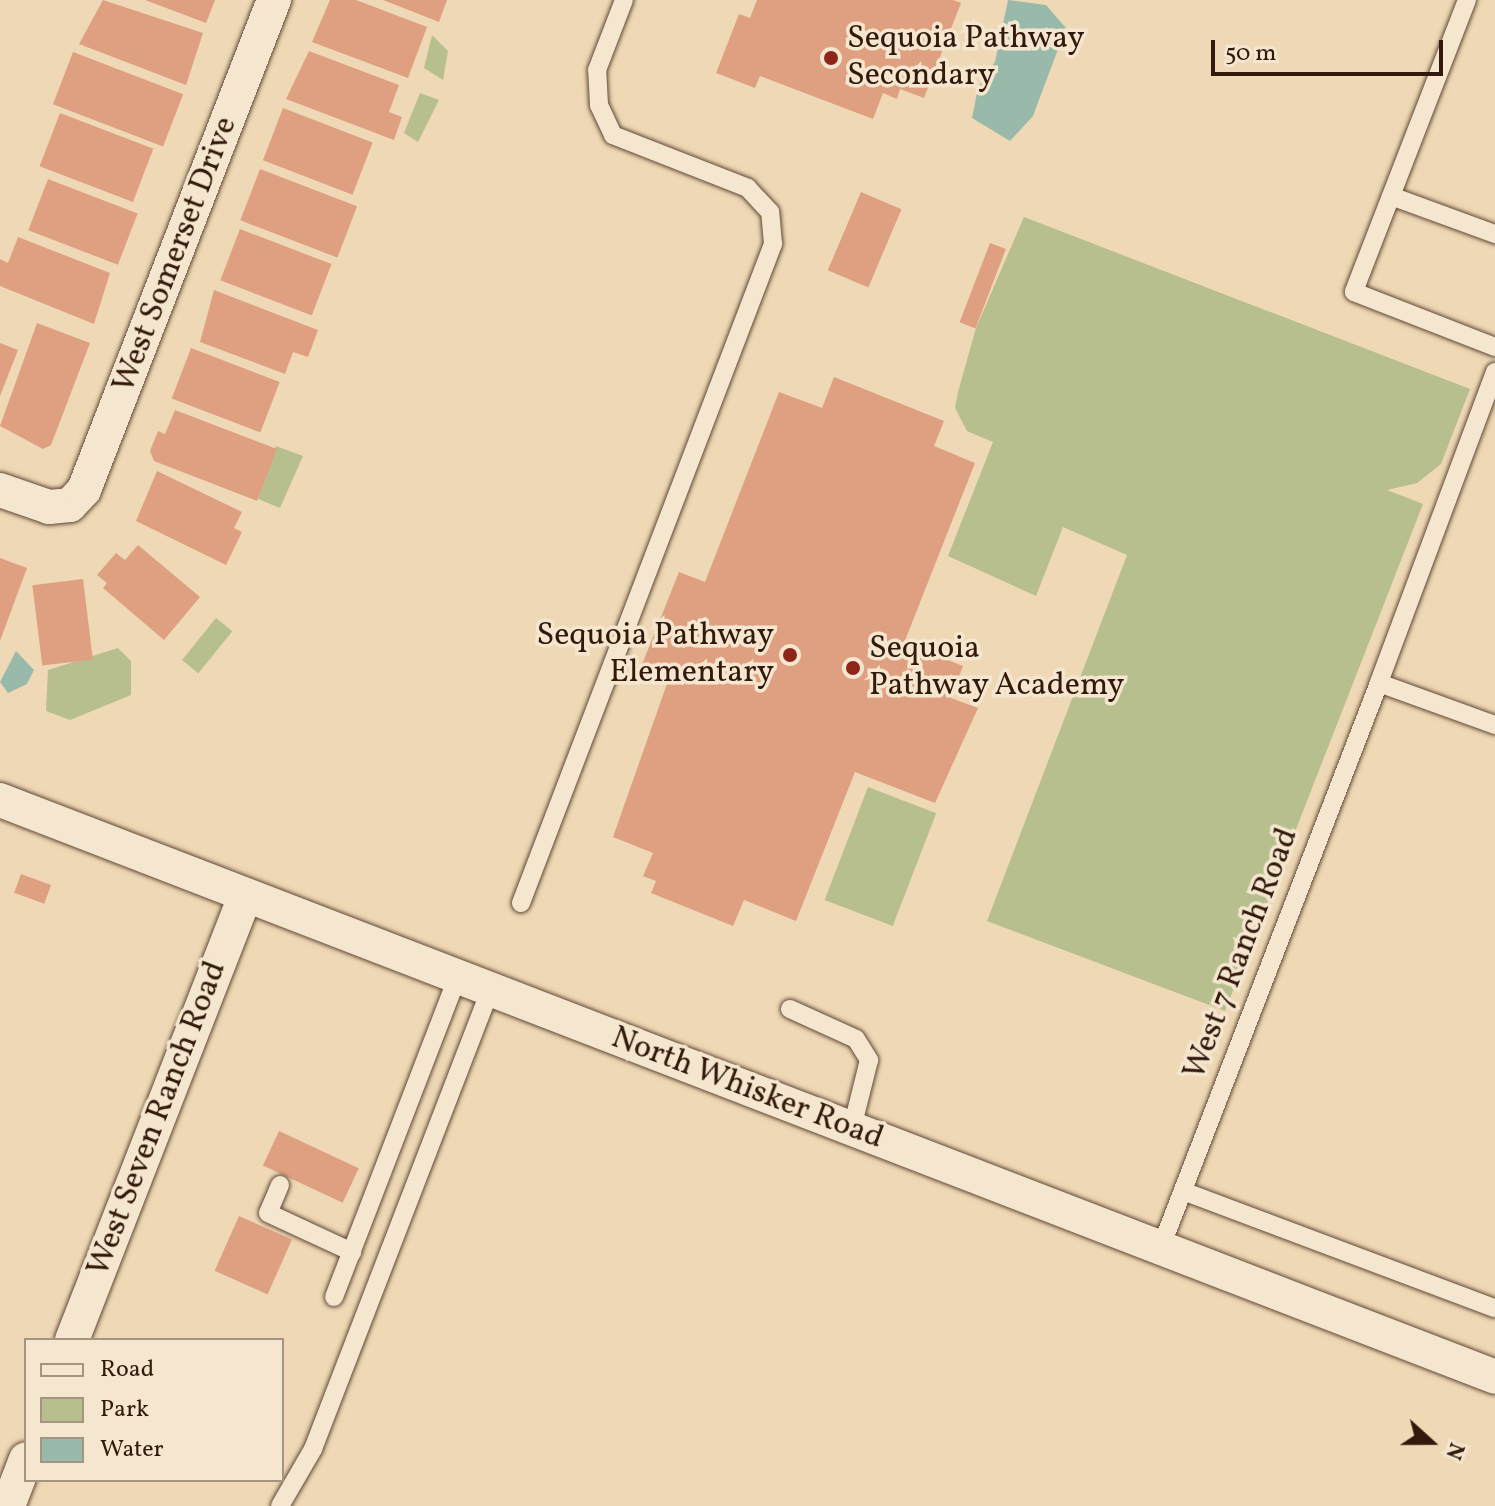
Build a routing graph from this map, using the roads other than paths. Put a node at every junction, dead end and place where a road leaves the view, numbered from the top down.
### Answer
1 (274, 0) edge
2 (624, 0) edge
3 (1467, 0) edge
4 (1391, 196) junction
5 (1495, 234) edge
6 (1495, 347) edge
7 (1495, 372) edge
8 (0, 490) edge
9 (1379, 683) junction
10 (1495, 725) edge
11 (0, 800) edge
12 (244, 899) junction
13 (521, 903) dead end
14 (456, 981) junction
15 (489, 993) junction
16 (790, 1009) dead end
17 (852, 1128) junction
18 (280, 1185) dead end
19 (1183, 1191) junction
20 (1161, 1247) junction
21 (352, 1252) junction
22 (334, 1297) dead end
23 (1495, 1308) edge
24 (73, 1338) edge
25 (1495, 1377) edge
26 (24, 1464) edge
27 (8, 1506) edge
28 (280, 1506) edge

1 - 8 street, West Somerset Drive
2 - 13 lane
3 - 4 lane
4 - 5 lane
4 - 6 lane
7 - 9 lane, West 7 Ranch Road
9 - 10 lane
9 - 19 lane, West 7 Ranch Road
11 - 12 street, North Whisker Road
12 - 14 street, North Whisker Road
12 - 24 street, West Seven Ranch Road
14 - 15 street, North Whisker Road
14 - 21 lane
15 - 17 street, North Whisker Road
15 - 28 lane
16 - 17 lane
17 - 20 street, North Whisker Road
18 - 21 lane
19 - 20 lane, West 7 Ranch Road
19 - 23 lane
20 - 25 street, North Whisker Road
21 - 22 lane
26 - 27 street

